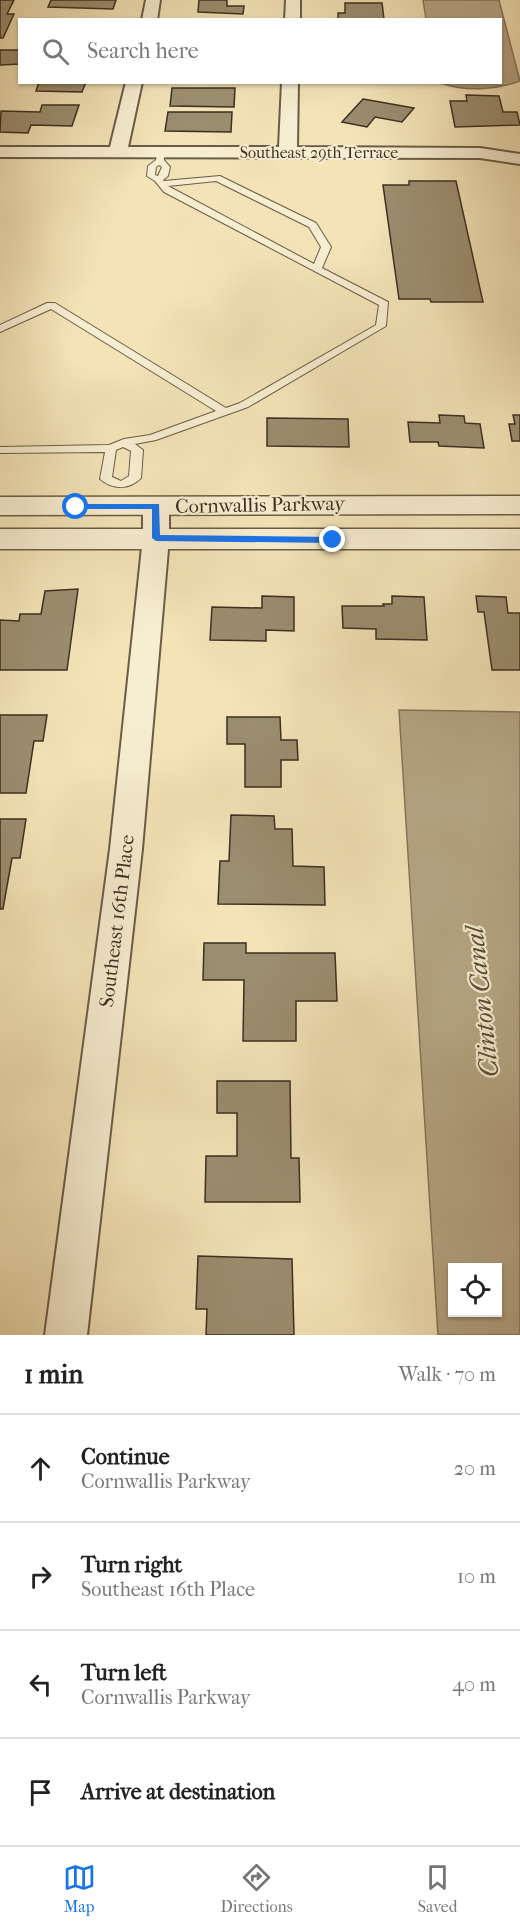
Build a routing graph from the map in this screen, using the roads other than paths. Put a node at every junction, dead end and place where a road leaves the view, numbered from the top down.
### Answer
1 (153, 0) edge
2 (293, 0) edge
3 (148, 18) edge
4 (292, 18) edge
5 (134, 84) edge
6 (290, 84) edge
7 (288, 151) junction
8 (0, 152) edge
9 (118, 152) junction
10 (161, 157) junction
11 (520, 159) edge
12 (160, 181) junction
13 (317, 269) junction
14 (0, 329) edge
15 (225, 412) junction
16 (124, 442) junction
17 (111, 448) junction
18 (0, 450) edge
19 (120, 496) junction
20 (520, 505) edge
21 (0, 506) edge
22 (156, 522) junction
23 (0, 538) edge
24 (520, 539) edge
25 (66, 1335) edge

1 - 3 street
2 - 4 street
5 - 9 street
6 - 7 street
7 - 10 street, Southeast 29th Terrace
7 - 11 street, Southeast 29th Terrace
8 - 9 street, Southeast 29th Terrace
9 - 10 street, Southeast 29th Terrace
10 - 12 lane
12 - 13 lane
12 - 13 lane
13 - 15 lane
14 - 15 lane
15 - 16 lane
16 - 17 lane
16 - 19 lane
17 - 18 lane
17 - 19 lane
19 - 21 street, Cornwallis Parkway
19 - 22 street, Cornwallis Parkway
20 - 22 street, Cornwallis Parkway
22 - 23 street, Cornwallis Parkway
22 - 24 street, Cornwallis Parkway
22 - 25 street, Southeast 16th Place

